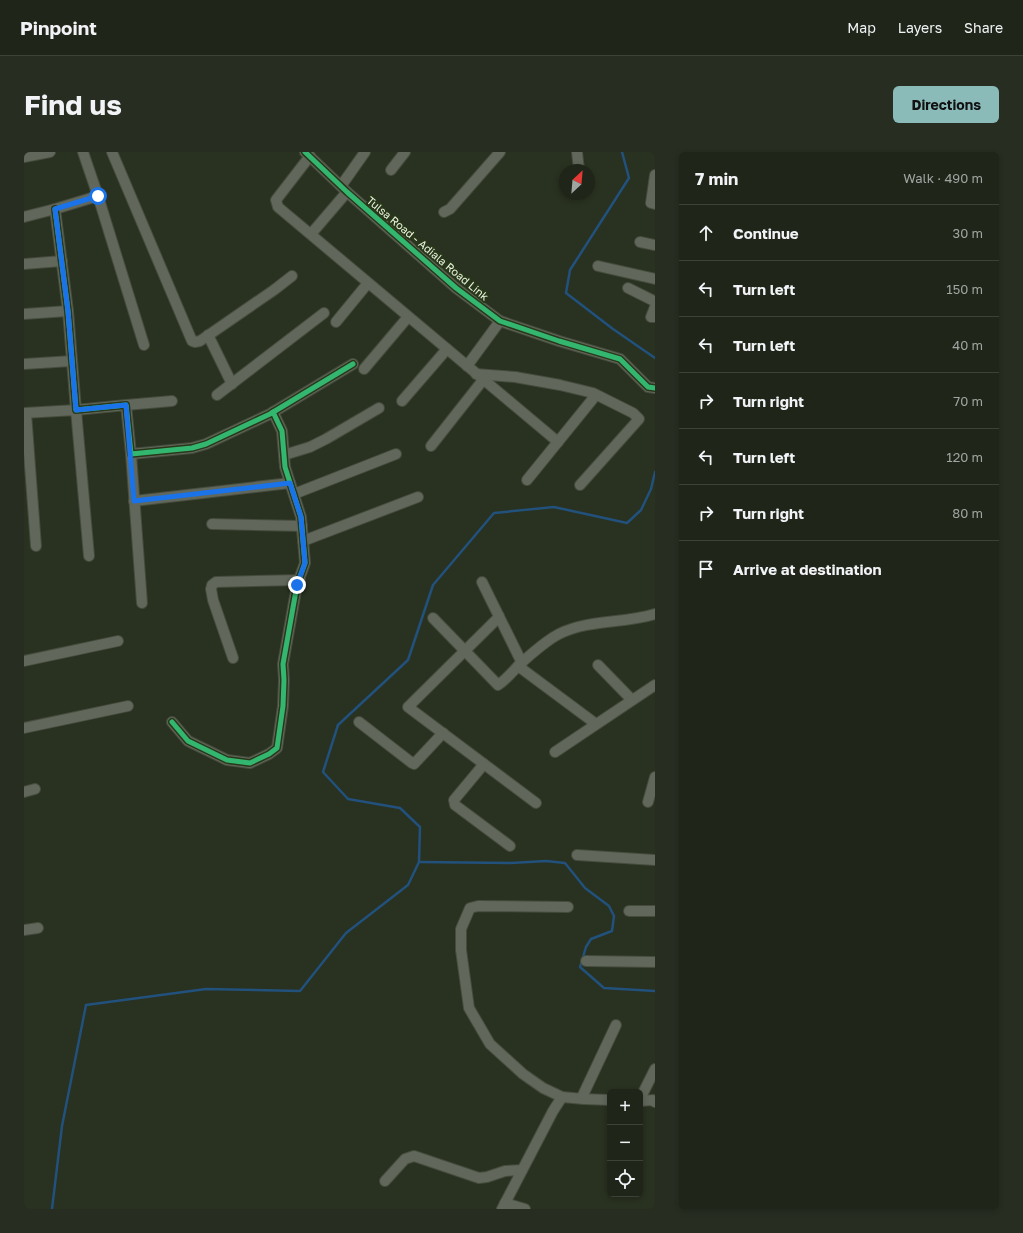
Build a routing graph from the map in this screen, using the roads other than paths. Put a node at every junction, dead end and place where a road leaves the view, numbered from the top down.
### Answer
1 (50, 152) edge
2 (83, 152) edge
3 (112, 152) edge
4 (365, 152) edge
5 (405, 152) edge
6 (500, 152) edge
7 (577, 152) edge
8 (308, 154) edge
9 (24, 157) edge
10 (578, 164) edge
11 (392, 170) dead end
12 (655, 175) edge
13 (344, 189) junction
14 (98, 196) junction
15 (655, 204) edge
16 (55, 209) junction
17 (444, 212) dead end
18 (24, 217) edge
19 (311, 234) junction
20 (640, 242) dead end
21 (655, 245) edge
22 (62, 261) junction
23 (24, 264) edge
24 (598, 266) dead end
25 (292, 276) dead end
26 (655, 279) edge
27 (368, 283) junction
28 (628, 288) dead end
29 (655, 302) edge
30 (655, 306) edge
31 (68, 311) junction
32 (24, 314) edge
33 (324, 314) dead end
34 (408, 317) junction
35 (655, 317) edge
36 (500, 321) junction
37 (336, 322) dead end
38 (208, 335) junction
39 (144, 345) dead end
40 (447, 349) junction
41 (72, 361) junction
42 (24, 364) edge
43 (353, 364) dead end
44 (467, 366) junction
45 (364, 369) dead end
46 (480, 377) junction
47 (232, 384) junction
48 (655, 388) edge
49 (596, 394) junction
50 (217, 395) dead end
51 (172, 401) dead end
52 (402, 401) dead end
53 (126, 405) junction
54 (379, 408) dead end
55 (76, 410) junction
56 (273, 412) junction
57 (25, 413) edge
58 (558, 442) junction
59 (431, 446) dead end
60 (130, 454) junction
61 (396, 454) dead end
62 (284, 455) junction
63 (527, 480) dead end
64 (290, 483) junction
65 (580, 485) dead end
66 (294, 494) junction
67 (418, 497) dead end
68 (134, 501) junction
69 (212, 524) dead end
70 (302, 526) junction
71 (304, 541) junction
72 (36, 546) dead end
73 (89, 556) dead end
74 (300, 580) junction
75 (482, 582) dead end
76 (142, 603) dead end
77 (655, 614) edge
78 (499, 616) junction
79 (433, 618) dead end
80 (118, 641) dead end
81 (464, 651) junction
82 (233, 658) dead end
83 (24, 661) edge
84 (520, 664) junction
85 (598, 665) dead end
86 (655, 685) edge
87 (632, 700) junction
88 (128, 706) dead end
89 (172, 722) dead end
90 (359, 722) dead end
91 (596, 724) junction
92 (24, 728) edge
93 (443, 733) junction
94 (555, 752) dead end
95 (484, 764) junction
96 (655, 777) edge
97 (35, 789) dead end
98 (24, 792) edge
99 (648, 802) dead end
100 (536, 803) dead end
101 (510, 846) dead end
102 (577, 855) dead end
103 (655, 860) edge
104 (568, 907) dead end
105 (629, 911) dead end
106 (655, 911) edge
107 (38, 928) dead end
108 (24, 930) edge
109 (586, 961) dead end
110 (655, 962) edge
111 (616, 1026) dead end
112 (655, 1069) edge
113 (643, 1094) edge
114 (562, 1097) junction
115 (584, 1099) junction
116 (607, 1100) edge
117 (643, 1100) edge
118 (655, 1102) edge
119 (522, 1170) junction
120 (385, 1181) dead end
121 (503, 1206) edge
122 (525, 1209) edge

1 - 9 street
2 - 14 street
3 - 38 street
4 - 13 street
5 - 11 street
6 - 17 street
7 - 10 street
8 - 13 street, Tulsa Road - Adiala Road Link
8 - 19 street
12 - 15 street
13 - 19 street
13 - 36 street, Tulsa Road - Adiala Road Link
14 - 16 street
14 - 39 street
16 - 18 street
16 - 22 street
19 - 27 street
20 - 21 street
22 - 23 street
22 - 31 street
24 - 26 street
25 - 38 street
27 - 34 street
27 - 37 street
28 - 29 street
30 - 35 street
31 - 32 street
31 - 41 street
33 - 47 street
34 - 40 street
34 - 45 street
36 - 44 street
36 - 48 street, Tulsa Road - Adiala Road Link
38 - 47 street
40 - 44 street
40 - 52 street
41 - 42 street
41 - 55 street
43 - 56 street
44 - 46 street
46 - 49 street
46 - 58 street
46 - 59 street
47 - 50 street
49 - 58 street
49 - 65 street
51 - 53 street
53 - 55 street
53 - 60 street
54 - 62 street
55 - 57 street
55 - 73 street
56 - 60 street
56 - 62 street
57 - 72 street
58 - 63 street
60 - 68 street
61 - 66 street
62 - 64 street
64 - 66 street
64 - 68 street
66 - 70 street
67 - 71 street
68 - 76 street
69 - 70 street
70 - 71 street
71 - 74 street
74 - 82 street
74 - 89 street
75 - 78 street
77 - 84 street
78 - 81 street
78 - 84 street
79 - 81 street
80 - 83 street
81 - 84 street
81 - 93 street
84 - 91 street
85 - 87 street
86 - 87 street
87 - 91 street
88 - 92 street
90 - 93 street
91 - 94 street
93 - 95 street
95 - 100 street
95 - 101 street
96 - 99 street
97 - 98 street
102 - 103 street
104 - 114 street
105 - 106 street
107 - 108 street
109 - 110 street
111 - 115 street
112 - 113 street
114 - 115 street
114 - 119 street
115 - 116 street
117 - 118 street
119 - 120 street
119 - 121 street
121 - 122 street

